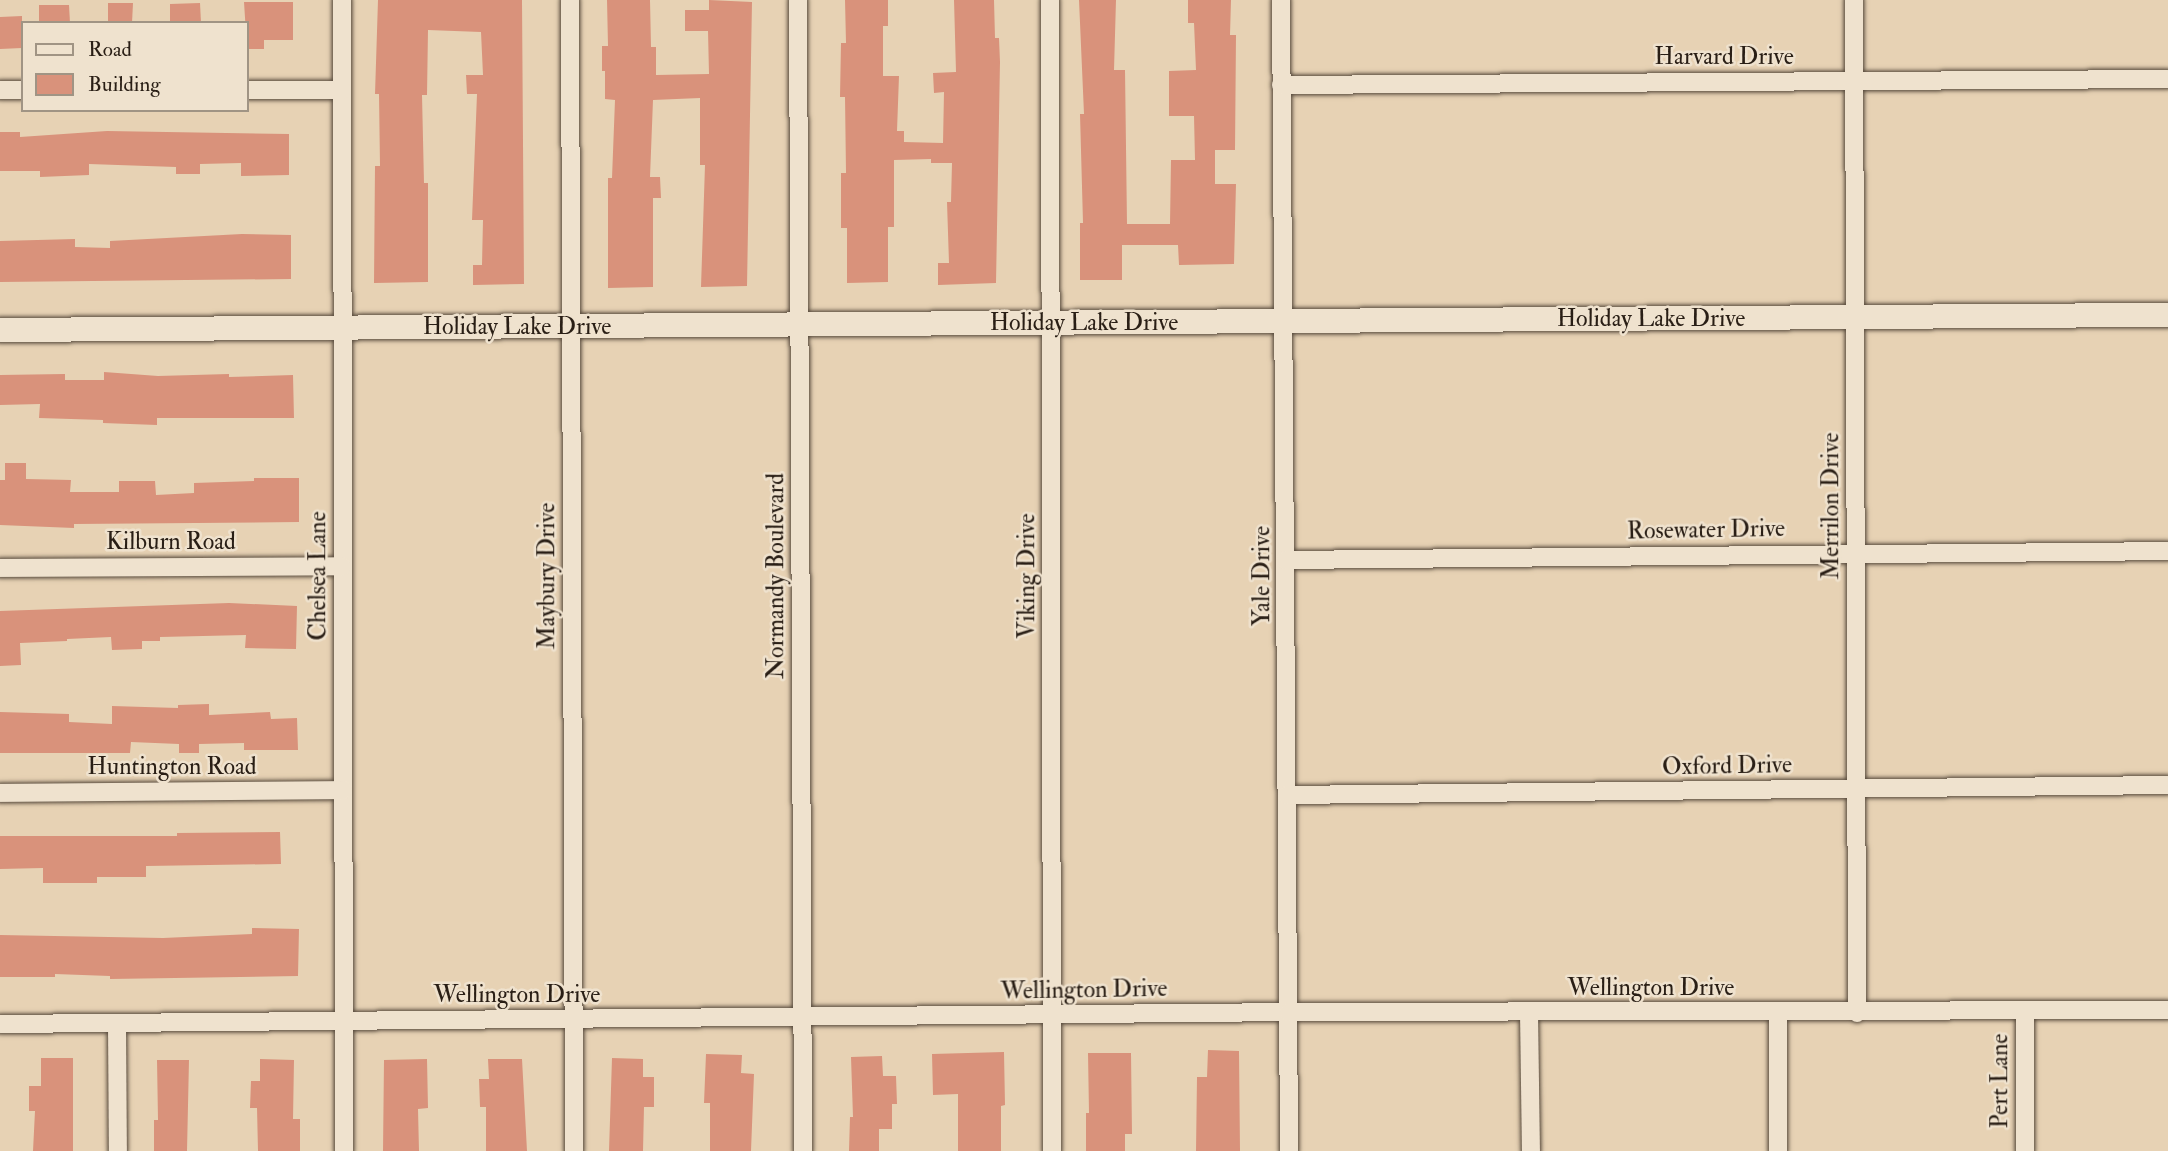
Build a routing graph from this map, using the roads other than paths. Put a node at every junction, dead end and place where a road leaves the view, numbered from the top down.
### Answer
1 (342, 0) edge
2 (570, 0) edge
3 (798, 0) edge
4 (1050, 0) edge
5 (1281, 0) edge
6 (1854, 0) edge
7 (2168, 79) edge
8 (1854, 80) junction
9 (1281, 85) junction
10 (0, 90) edge
11 (21, 90) edge
12 (248, 90) edge
13 (342, 90) junction
14 (2168, 315) edge
15 (1855, 317) junction
16 (1285, 322) junction
17 (1051, 323) junction
18 (799, 325) junction
19 (571, 327) junction
20 (342, 329) junction
21 (0, 330) edge
22 (2168, 551) edge
23 (1856, 553) junction
24 (1286, 560) junction
25 (342, 566) junction
26 (0, 568) edge
27 (2168, 785) edge
28 (1856, 789) junction
29 (344, 790) junction
30 (0, 793) edge
31 (1287, 795) junction
32 (2168, 1010) edge
33 (2025, 1011) junction
34 (1289, 1012) junction
35 (1529, 1012) junction
36 (1778, 1012) junction
37 (1857, 1013) junction
38 (1052, 1015) junction
39 (802, 1017) junction
40 (574, 1020) junction
41 (344, 1021) junction
42 (117, 1023) junction
43 (0, 1024) edge
44 (118, 1151) edge
45 (344, 1151) edge
46 (574, 1151) edge
47 (803, 1151) edge
48 (1052, 1151) edge
49 (1289, 1151) edge
50 (1531, 1151) edge
51 (1778, 1151) edge
52 (2025, 1151) edge

1 - 13 street, Chelsea Lane
2 - 19 street, Maybury Drive
3 - 18 street, Normandy Boulevard
4 - 17 street, Viking Drive
5 - 9 street, Yale Drive
6 - 8 street, Merrilon Drive
7 - 8 street, Harvard Drive
8 - 9 street, Harvard Drive
8 - 15 street, Merrilon Drive
9 - 16 street, Yale Drive
10 - 11 street
12 - 13 street
13 - 20 street, Chelsea Lane
14 - 15 street, Holiday Lake Drive
15 - 16 street, Holiday Lake Drive
15 - 23 street, Merrilon Drive
16 - 17 street, Holiday Lake Drive
16 - 24 street, Yale Drive
17 - 18 street, Holiday Lake Drive
17 - 38 street, Viking Drive
18 - 19 street, Holiday Lake Drive
18 - 39 street, Normandy Boulevard
19 - 20 street, Holiday Lake Drive
19 - 40 street, Maybury Drive
20 - 21 street, Holiday Lake Drive
20 - 25 street, Chelsea Lane
22 - 23 street, Rosewater Drive
23 - 24 street, Rosewater Drive
23 - 28 street, Merrilon Drive
24 - 31 street, Yale Drive
25 - 26 street, Kilburn Road
25 - 29 street, Chelsea Lane
27 - 28 street, Oxford Drive
28 - 31 street, Oxford Drive
28 - 37 street, Merrilon Drive
29 - 30 street, Huntington Road
29 - 41 street, Chelsea Lane
31 - 34 street, Yale Drive
32 - 33 street, Wellington Drive
33 - 37 street, Wellington Drive
33 - 52 street, Pert Lane
34 - 35 street, Wellington Drive
34 - 38 street, Wellington Drive
34 - 49 street, Yale Drive
35 - 36 street, Wellington Drive
35 - 50 street
36 - 37 street, Wellington Drive
36 - 51 street
38 - 39 street, Wellington Drive
38 - 48 street, Viking Drive
39 - 40 street, Wellington Drive
39 - 47 street, Normandy Boulevard
40 - 41 street, Wellington Drive
40 - 46 street, Maybury Drive
41 - 42 street, Wellington Drive
41 - 45 street, Chelsea Lane
42 - 43 street, Wellington Drive
42 - 44 street

